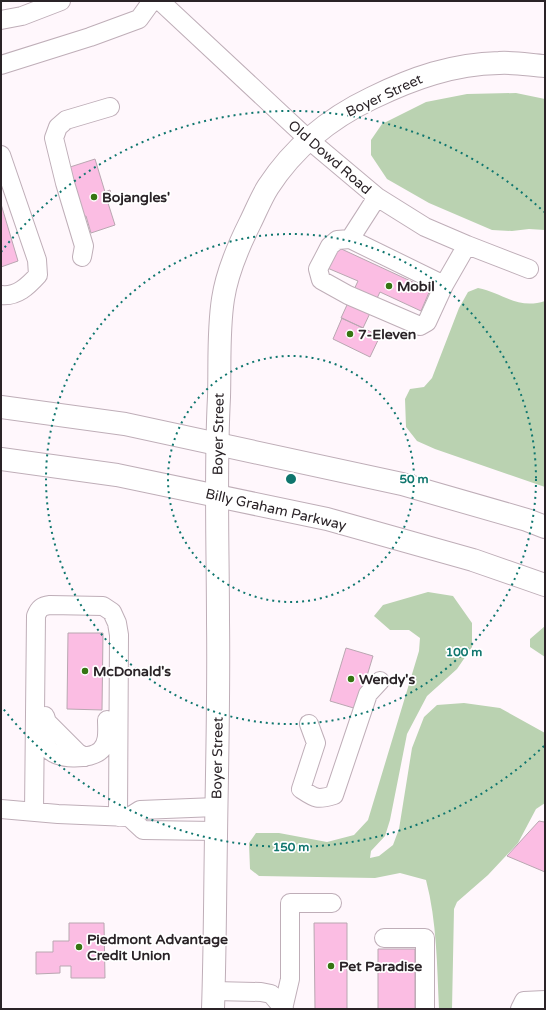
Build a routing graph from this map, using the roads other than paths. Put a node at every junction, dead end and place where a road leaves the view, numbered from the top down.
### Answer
1 (61, 1) edge
2 (152, 1) edge
3 (160, 1) edge
4 (1, 20) edge
5 (1, 65) edge
6 (545, 66) edge
7 (110, 107) dead end
8 (308, 140) junction
9 (1, 155) edge
10 (377, 197) junction
11 (350, 239) junction
12 (467, 245) junction
13 (82, 257) dead end
14 (530, 269) dead end
15 (444, 285) junction
16 (1, 295) edge
17 (1, 407) edge
18 (217, 444) junction
19 (1, 459) edge
20 (218, 496) junction
21 (545, 527) edge
22 (545, 585) edge
23 (36, 625) junction
24 (380, 681) dead end
25 (35, 682) junction
26 (309, 724) dead end
27 (34, 747) junction
28 (118, 766) junction
29 (216, 807) junction
30 (1, 809) edge
31 (34, 812) junction
32 (123, 817) junction
33 (216, 831) junction
34 (332, 903) dead end
35 (384, 938) dead end
36 (213, 1000) edge
37 (545, 1000) edge
38 (284, 1008) edge
39 (425, 1009) edge
40 (520, 1009) edge

1 - 4 street
2 - 5 street
3 - 8 street, Old Dowd Road
6 - 8 main road, Boyer Street
7 - 13 street
8 - 10 street, Old Dowd Road
8 - 18 main road, Boyer Street
9 - 16 street
10 - 11 street
10 - 12 street, Old Dowd Road
11 - 15 street
11 - 15 street
12 - 14 street, Old Dowd Road
12 - 15 street
17 - 18 main road
18 - 20 main road, Boyer Street
18 - 21 main road
19 - 20 main road, Billy Graham Parkway
20 - 22 main road, Billy Graham Parkway
20 - 29 main road, Boyer Street
23 - 25 street
23 - 25 street
23 - 28 street
24 - 26 street
25 - 27 street
27 - 28 street
27 - 31 street
28 - 32 street
29 - 32 street
29 - 33 main road, Boyer Street
30 - 31 street
31 - 32 street
32 - 33 street
33 - 36 main road, Boyer Street
34 - 38 street
35 - 39 street
36 - 38 street
37 - 40 street

